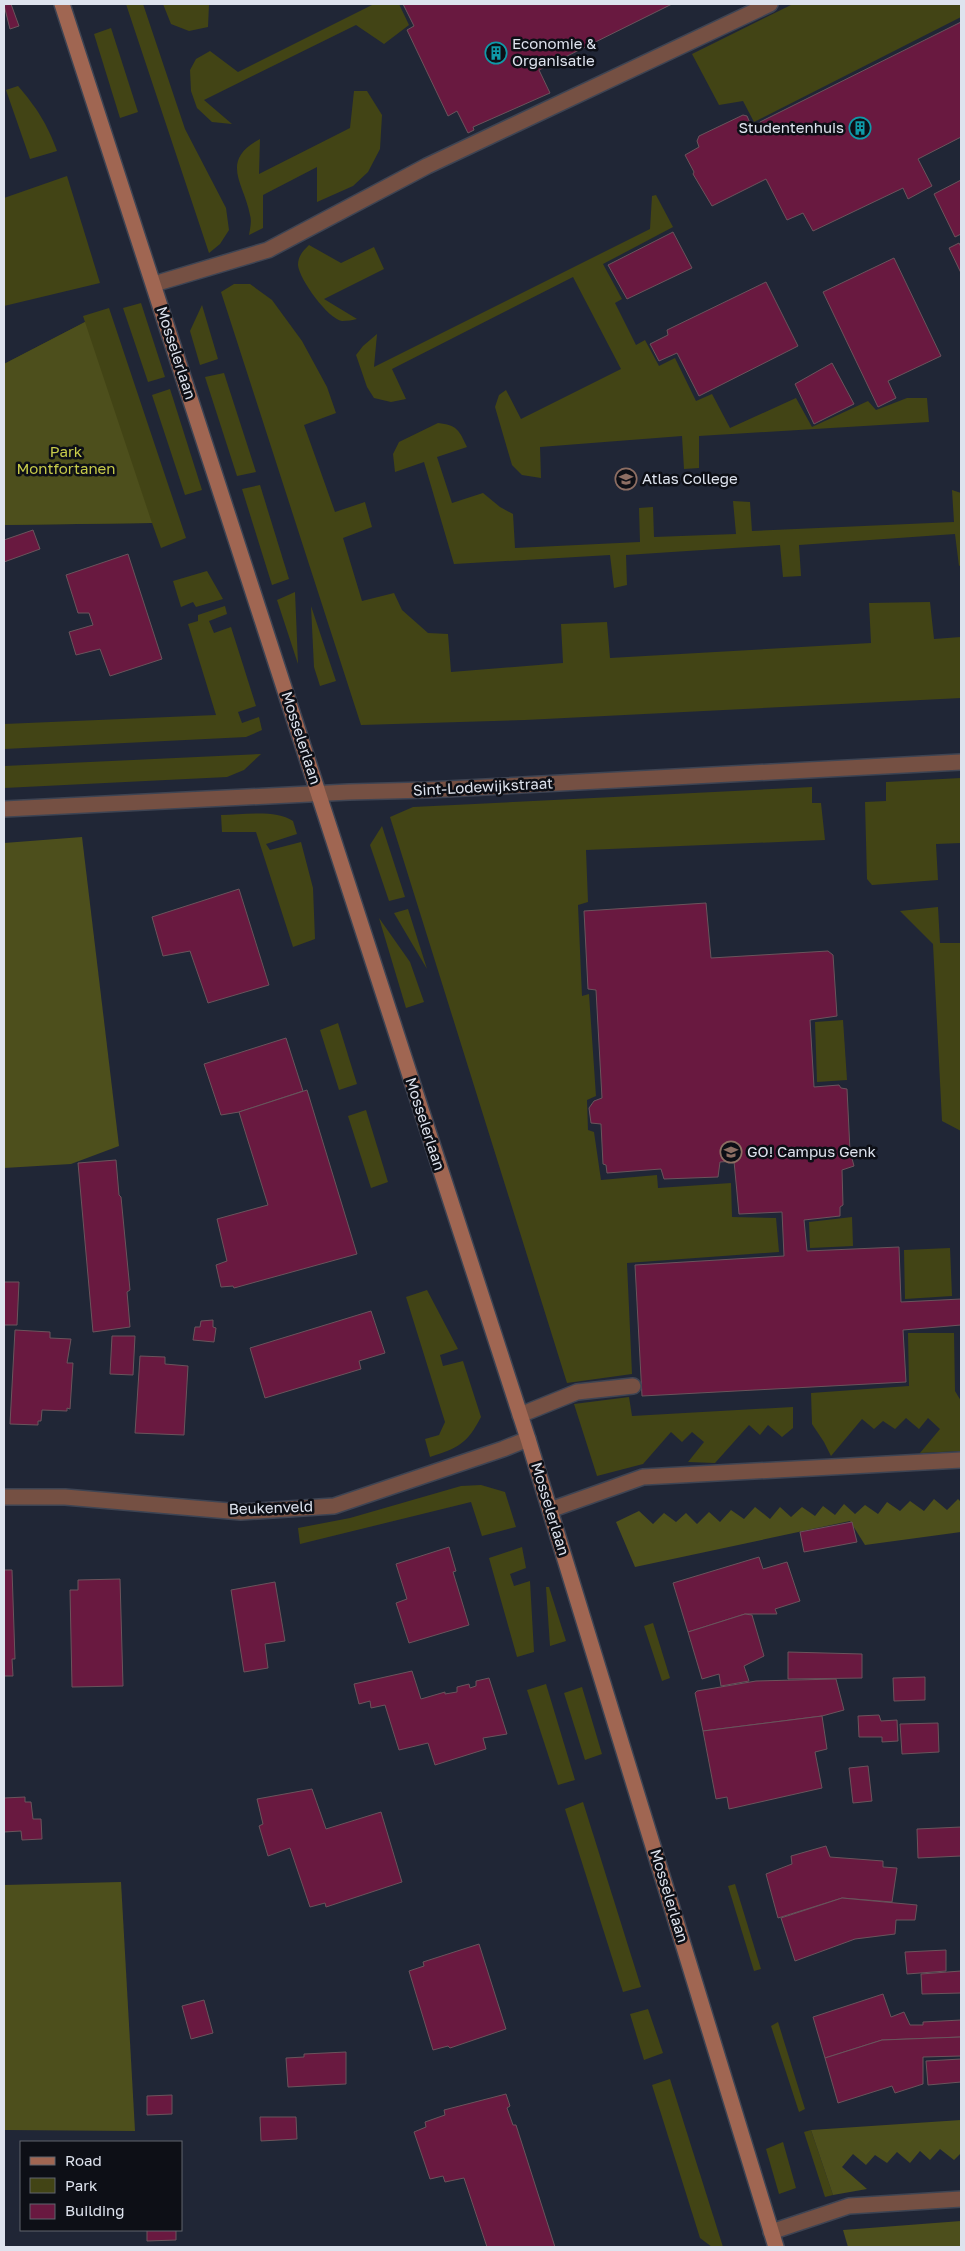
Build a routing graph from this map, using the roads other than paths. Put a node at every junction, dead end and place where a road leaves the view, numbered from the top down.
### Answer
1 (62, 4) edge
2 (770, 4) edge
3 (154, 284) junction
4 (961, 762) edge
5 (320, 794) junction
6 (4, 809) edge
7 (633, 1386) dead end
8 (520, 1415) junction
9 (528, 1439) junction
10 (961, 1460) edge
11 (4, 1497) edge
12 (550, 1510) junction
13 (961, 2199) edge
14 (771, 2232) junction
15 (776, 2247) edge

1 - 3 street, Mosselerlaan
2 - 3 street
3 - 5 street, Mosselerlaan
4 - 5 street, Sint-Lodewijkstraat
5 - 6 street, Sint-Lodewijkstraat
5 - 8 street, Mosselerlaan
7 - 8 street
8 - 9 street, Mosselerlaan
9 - 11 street, Beukenveld
9 - 12 street, Mosselerlaan
10 - 12 street
12 - 14 street, Mosselerlaan
13 - 14 street
14 - 15 street, Mosselerlaan

